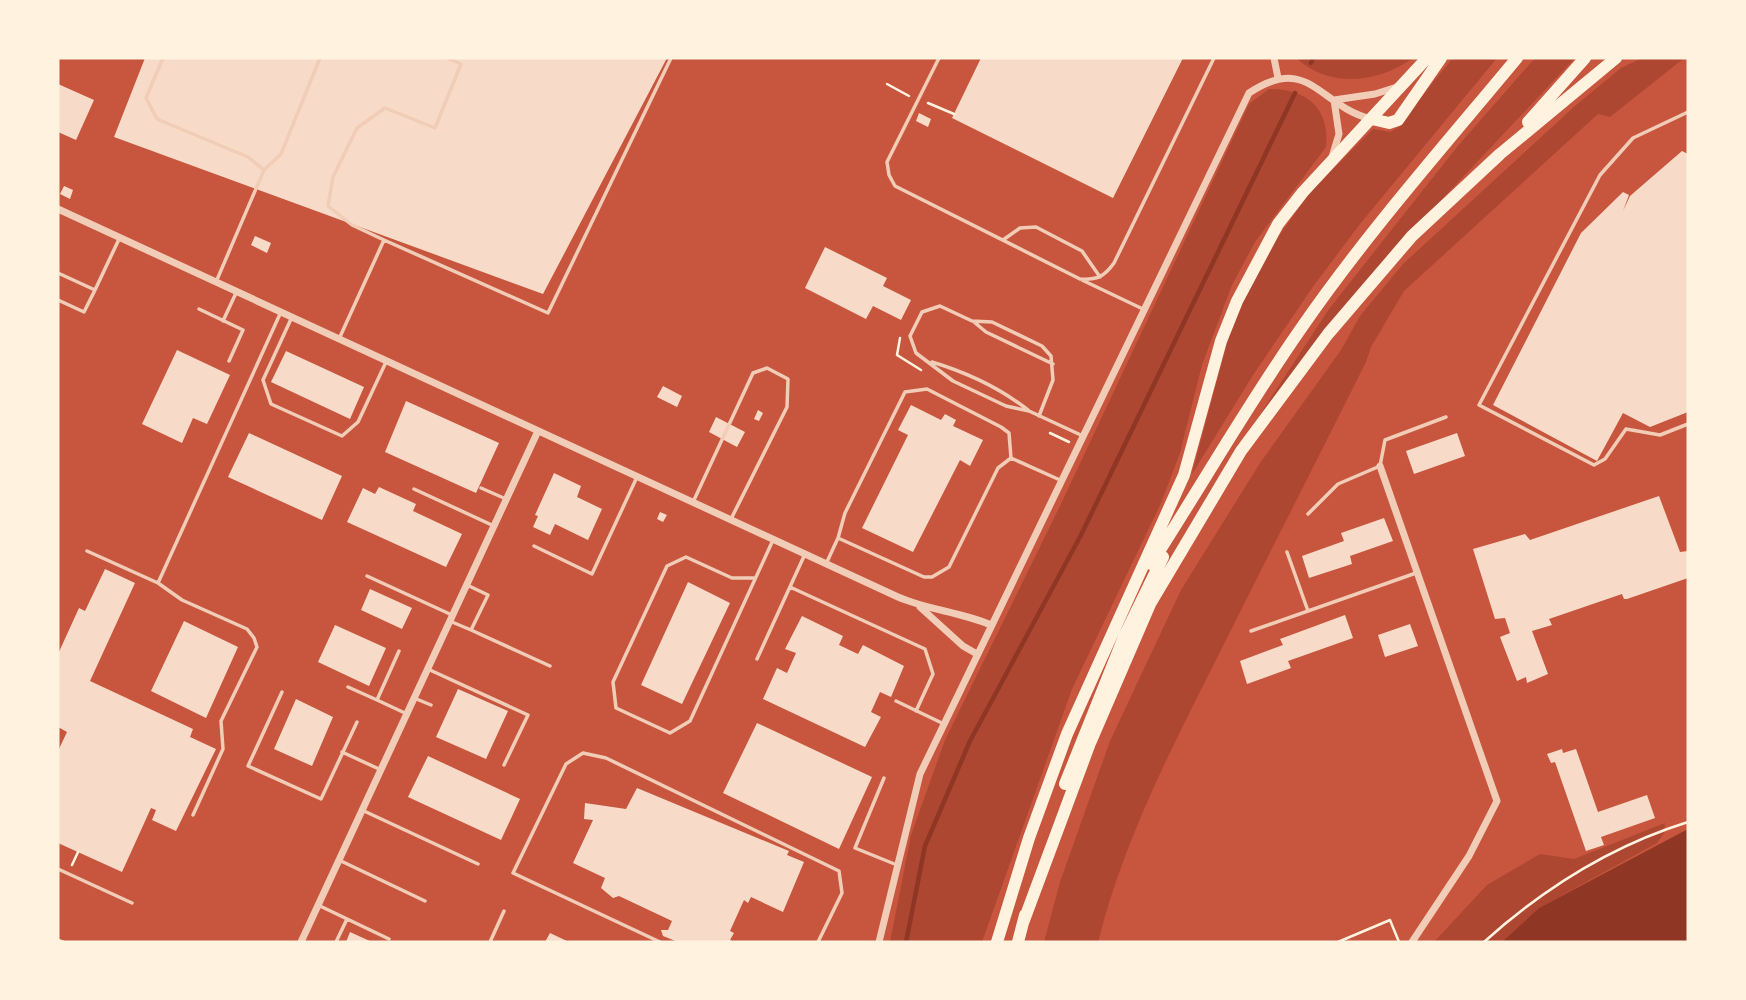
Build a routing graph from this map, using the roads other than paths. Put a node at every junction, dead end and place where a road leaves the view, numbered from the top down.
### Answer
1 (163, 58) edge
2 (320, 58) edge
3 (447, 58) edge
4 (671, 58) edge
5 (939, 58) edge
6 (1214, 58) edge
7 (1274, 58) edge
8 (1427, 58) edge
9 (1441, 58) edge
10 (1517, 58) edge
11 (1585, 58) edge
12 (1616, 58) edge
13 (1278, 78) junction
14 (1404, 84) junction
15 (1334, 100) junction
16 (1688, 112) edge
17 (1372, 119) junction
18 (1500, 154) junction
19 (1329, 163) junction
20 (264, 170) junction
21 (58, 209) edge
22 (120, 237) junction
23 (384, 240) junction
24 (1003, 240) junction
25 (58, 273) edge
26 (1100, 277) junction
27 (1080, 279) junction
28 (216, 282) junction
29 (94, 290) junction
30 (237, 292) junction
31 (58, 300) edge
32 (199, 309) dead end
33 (1146, 310) junction
34 (281, 312) junction
35 (292, 317) junction
36 (223, 321) junction
37 (972, 321) junction
38 (339, 339) junction
39 (229, 361) dead end
40 (386, 361) junction
41 (930, 362) junction
42 (1054, 364) junction
43 (1029, 411) junction
44 (1039, 416) junction
45 (1446, 417) dead end
46 (1688, 424) edge
47 (538, 431) junction
48 (1084, 436) junction
49 (1011, 458) junction
50 (1380, 466) junction
51 (638, 477) junction
52 (1062, 481) junction
53 (481, 488) dead end
54 (414, 489) dead end
55 (506, 499) junction
56 (1192, 500) junction
57 (693, 502) junction
58 (1308, 514) dead end
59 (730, 520) junction
60 (494, 526) junction
61 (838, 538) junction
62 (773, 540) junction
63 (534, 546) dead end
64 (87, 551) dead end
65 (1287, 552) dead end
66 (804, 554) junction
67 (826, 564) junction
68 (1418, 573) junction
69 (367, 576) dead end
70 (755, 578) junction
71 (158, 583) junction
72 (466, 585) junction
73 (790, 587) junction
74 (1128, 600) junction
75 (920, 607) junction
76 (1308, 611) junction
77 (451, 618) junction
78 (991, 625) junction
79 (471, 630) junction
80 (1251, 631) dead end
81 (400, 651) dead end
82 (977, 654) junction
83 (757, 659) dead end
84 (550, 666) dead end
85 (428, 669) junction
86 (348, 687) dead end
87 (282, 692) dead end
88 (414, 698) junction
89 (377, 700) junction
90 (896, 701) dead end
91 (431, 705) dead end
92 (916, 711) junction
93 (407, 714) junction
94 (357, 722) dead end
95 (944, 724) junction
96 (342, 752) junction
97 (504, 765) dead end
98 (381, 769) junction
99 (884, 778) dead end
100 (362, 811) junction
101 (193, 815) dead end
102 (339, 860) junction
103 (478, 864) dead end
104 (897, 865) junction
105 (58, 869) edge
106 (425, 901) dead end
107 (132, 903) dead end
108 (318, 905) junction
109 (504, 911) dead end
110 (347, 919) junction
111 (1023, 923) junction
112 (389, 939) dead end
113 (301, 942) edge
114 (336, 942) edge
115 (489, 942) edge
116 (660, 942) edge
117 (818, 942) edge
118 (879, 942) edge
119 (997, 942) edge
120 (1018, 942) edge
121 (1412, 942) edge

1 - 20 lane
2 - 20 lane
3 - 23 lane
4 - 23 lane
5 - 24 lane
6 - 26 lane
7 - 13 street
8 - 14 main road
9 - 17 main road
10 - 56 main road
11 - 18 main road
12 - 18 main road
13 - 15 street
13 - 33 street
14 - 15 street
14 - 17 main road
15 - 17 street
15 - 19 street
16 - 46 lane
17 - 19 main road
18 - 111 main road
19 - 74 main road
20 - 28 lane
21 - 22 street
22 - 28 street
22 - 29 lane
23 - 38 lane
24 - 26 lane
24 - 27 lane
25 - 29 lane
26 - 27 lane
27 - 33 lane
28 - 30 street
29 - 31 lane
30 - 34 street
30 - 36 lane
32 - 36 lane
33 - 48 street
34 - 35 street
34 - 71 lane
35 - 38 street
35 - 40 lane
36 - 39 lane
37 - 41 lane
37 - 42 lane
37 - 42 lane
38 - 40 street
40 - 47 street
41 - 43 lane
41 - 43 lane
42 - 44 lane
43 - 44 lane
44 - 48 lane
45 - 50 lane
47 - 51 street
47 - 55 street
48 - 52 street
49 - 52 lane
49 - 61 lane
49 - 61 lane
50 - 58 lane
50 - 68 street
51 - 57 street
51 - 63 lane
52 - 78 street
53 - 55 lane
54 - 60 lane
55 - 60 street
56 - 74 main road
56 - 111 main road
57 - 59 street
57 - 59 lane
59 - 62 street
60 - 72 street
61 - 67 lane
62 - 66 street
62 - 70 lane
64 - 71 lane
65 - 76 lane
66 - 67 street
66 - 73 lane
67 - 75 street
68 - 76 lane
68 - 121 street
69 - 77 lane
70 - 70 lane
71 - 101 lane
72 - 77 street
72 - 79 lane
73 - 83 lane
73 - 92 lane
74 - 119 main road
75 - 78 street
75 - 82 street
76 - 80 lane
77 - 79 lane
77 - 85 street
78 - 82 street
79 - 84 lane
81 - 89 lane
82 - 95 street
85 - 88 street
85 - 97 lane
86 - 89 lane
87 - 96 lane
88 - 91 lane
88 - 93 street
89 - 93 lane
90 - 92 lane
92 - 95 lane
93 - 98 street
94 - 96 lane
95 - 104 street
96 - 98 lane
98 - 100 street
99 - 104 lane
100 - 102 street
100 - 103 lane
102 - 106 lane
102 - 108 street
104 - 118 street
105 - 107 lane
108 - 110 lane
108 - 113 street
109 - 115 lane
110 - 112 lane
110 - 114 lane
111 - 120 main road
116 - 117 lane

